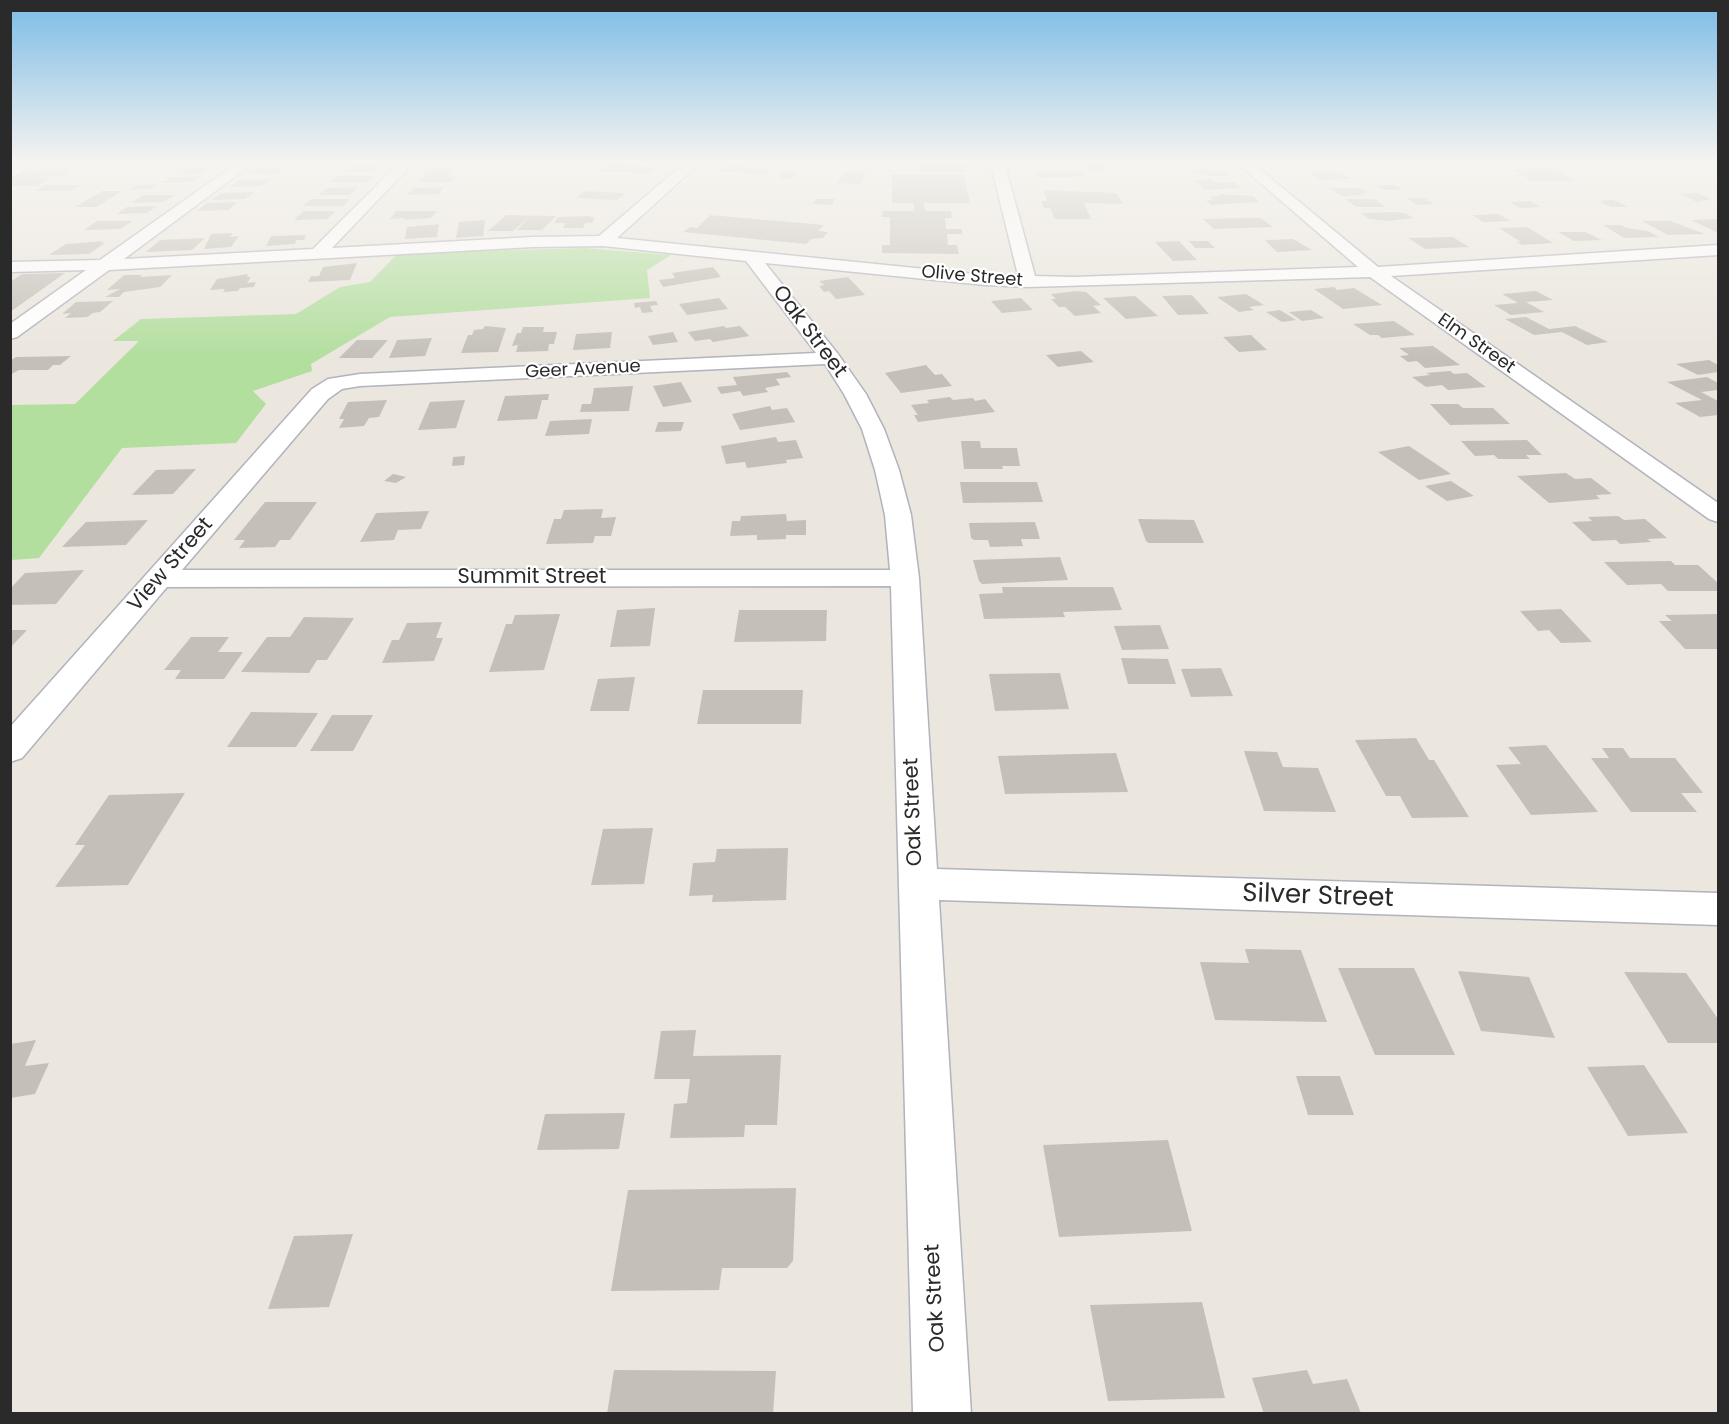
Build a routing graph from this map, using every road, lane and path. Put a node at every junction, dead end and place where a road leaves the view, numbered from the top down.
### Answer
1 (156, 227) edge
2 (343, 227) edge
3 (619, 227) edge
4 (1014, 227) edge
5 (1321, 227) edge
6 (603, 241) junction
7 (1719, 250) edge
8 (316, 255) junction
9 (750, 255) junction
10 (104, 265) junction
11 (10, 267) edge
12 (1374, 272) junction
13 (1028, 282) junction
14 (10, 333) edge
15 (831, 358) junction
16 (336, 384) joint
17 (1719, 514) edge
18 (905, 578) junction
19 (159, 579) junction
20 (10, 750) edge
21 (917, 884) junction
22 (1719, 909) edge
23 (942, 1413) edge

1 - 10 street
2 - 8 street
3 - 6 street
4 - 13 street
5 - 12 street, Elm Street
6 - 8 street, Olive Street
6 - 9 street, Olive Street
7 - 12 street, Olive Street
8 - 10 street, Olive Street
9 - 13 street, Olive Street
9 - 15 street, Oak Street
10 - 11 street, Olive Street
10 - 14 street
12 - 13 street, Olive Street
12 - 17 street, Elm Street
15 - 16 street, Geer Avenue
15 - 18 street, Oak Street
16 - 19 street, View Street
18 - 19 street, Summit Street
18 - 21 street, Oak Street
19 - 20 street, View Street
21 - 22 street, Silver Street
21 - 23 street, Oak Street

